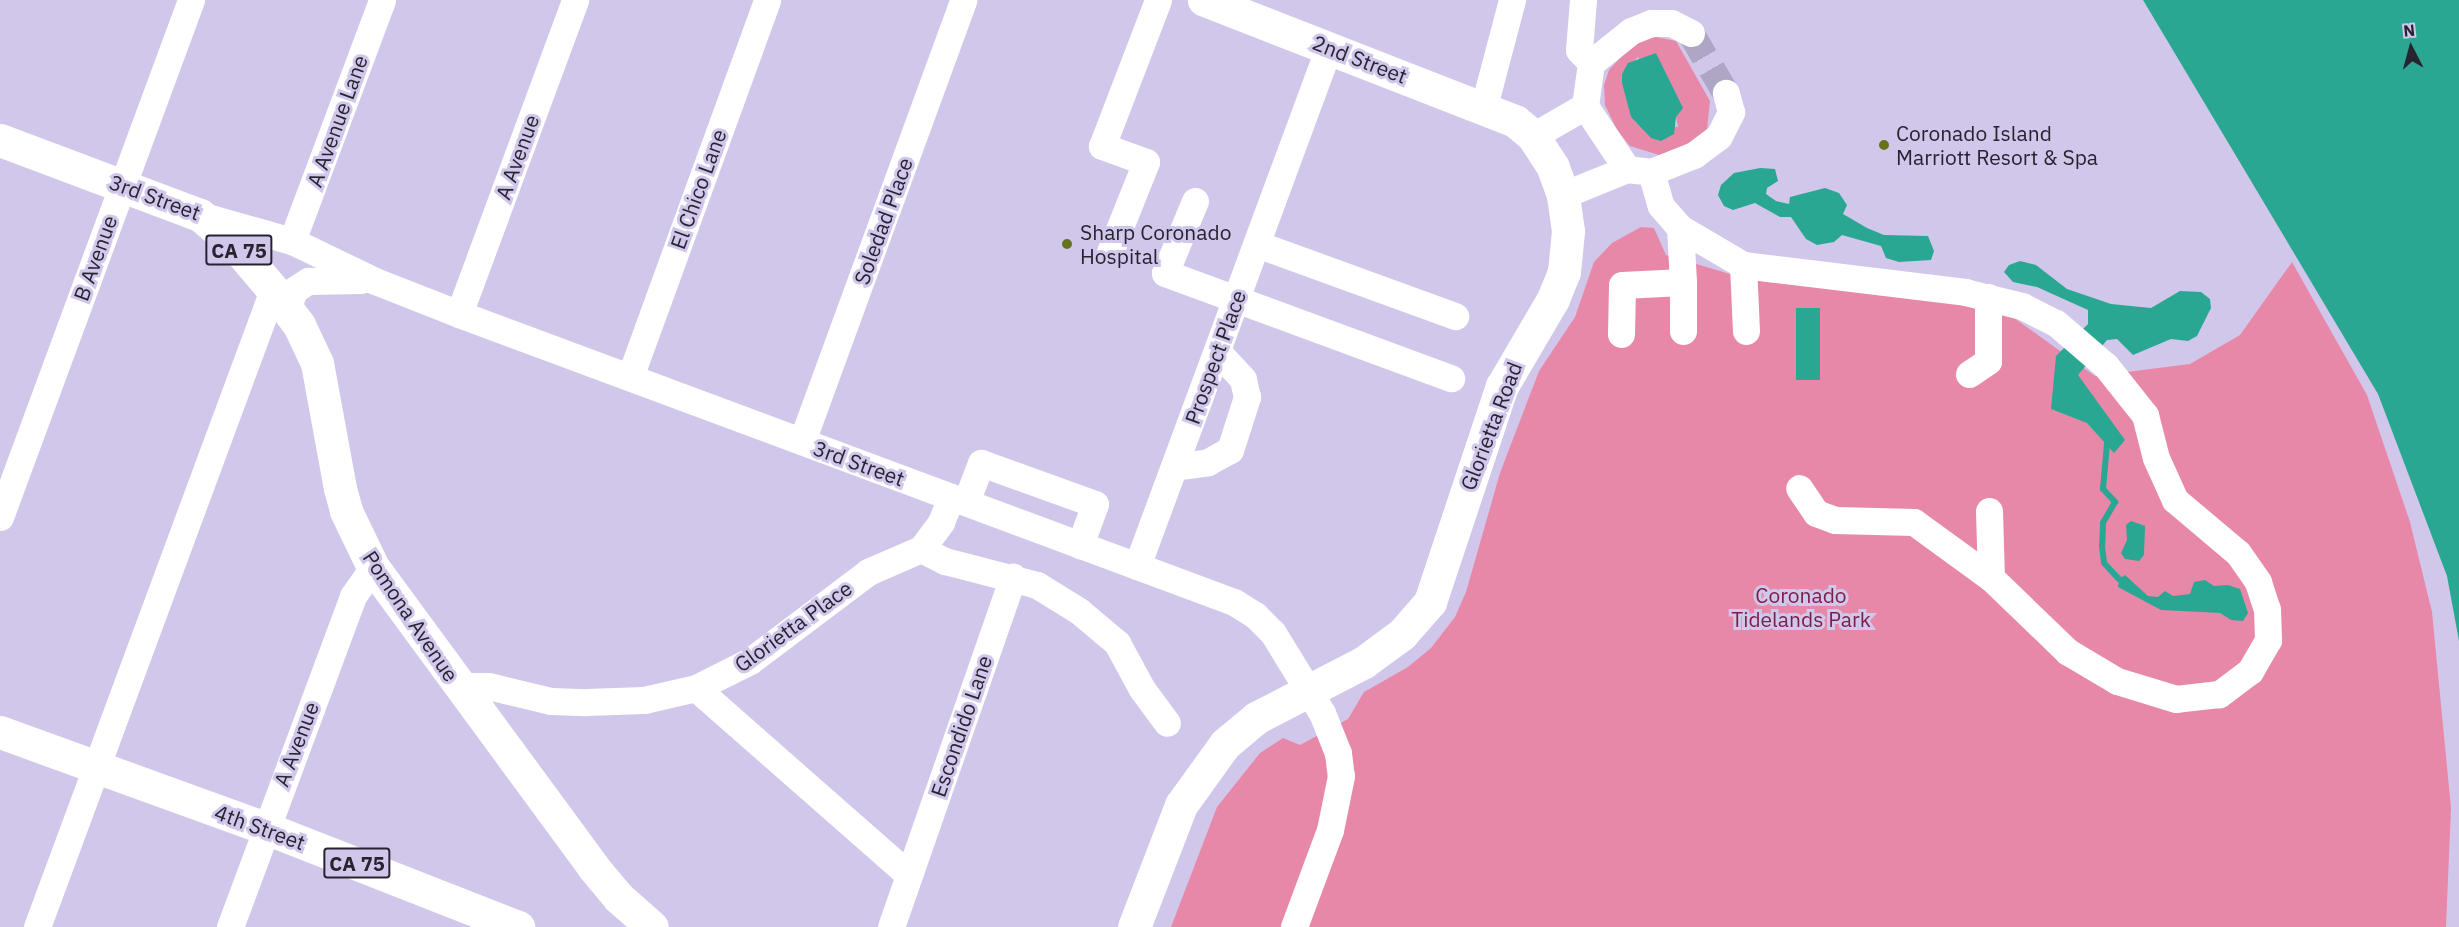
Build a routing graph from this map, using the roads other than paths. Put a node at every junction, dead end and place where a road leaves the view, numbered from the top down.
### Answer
1 (191, 0) edge
2 (382, 0) edge
3 (575, 0) edge
4 (766, 0) edge
5 (963, 0) edge
6 (1158, 0) edge
7 (1204, 0) edge
8 (1512, 0) edge
9 (1582, 0) edge
10 (1691, 33) tunnel mouth
11 (1329, 47) junction
12 (1591, 63) junction
13 (1726, 93) tunnel mouth
14 (1484, 106) junction
15 (1585, 106) junction
16 (1524, 128) junction
17 (0, 140) edge
18 (1639, 170) junction
19 (122, 186) junction
20 (1563, 195) junction
21 (1195, 201) dead end
22 (200, 215) junction
23 (1680, 228) junction
24 (292, 241) junction
25 (1257, 244) junction
26 (1110, 252) dead end
27 (1743, 265) junction
28 (375, 281) junction
29 (1683, 282) junction
30 (1988, 297) junction
31 (280, 300) junction
32 (1236, 301) junction
33 (459, 314) junction
34 (1455, 316) dead end
35 (1683, 331) dead end
36 (1746, 331) dead end
37 (1621, 334) dead end
38 (1217, 351) junction
39 (1969, 374) dead end
40 (630, 377) junction
41 (1451, 378) dead end
42 (802, 441) junction
43 (1174, 466) junction
44 (1799, 488) dead end
45 (959, 500) junction
46 (1989, 511) dead end
47 (0, 517) edge
48 (1080, 545) junction
49 (921, 549) junction
50 (1137, 566) junction
51 (373, 567) junction
52 (1013, 577) junction
53 (1992, 578) junction
54 (459, 686) junction
55 (696, 688) junction
56 (1307, 690) junction
57 (1167, 723) dead end
58 (0, 732) edge
59 (97, 767) junction
60 (268, 829) junction
61 (908, 874) junction
62 (470, 917) edge
63 (37, 927) edge
64 (230, 927) edge
65 (518, 927) edge
66 (652, 927) edge
67 (891, 927) edge
68 (1134, 927) edge
69 (1294, 927) edge

1 - 19 street, B Avenue
2 - 24 street, A Avenue Lane
3 - 33 street, A Avenue
4 - 40 street, El Chico Lane
5 - 42 street, Soledad Place
6 - 26 street
7 - 11 main road, 2nd Street
8 - 14 street
9 - 12 street
10 - 12 street
11 - 14 main road, 2nd Street
11 - 25 street, Prospect Place
12 - 15 street
13 - 18 street
14 - 16 main road, 2nd Street
15 - 16 street
15 - 18 street
16 - 20 main road, Glorietta Road
17 - 19 main road, 3rd Street / CA 75
18 - 20 street
18 - 23 street
19 - 22 main road, 3rd Street / CA 75
19 - 47 street, B Avenue
20 - 56 main road, Glorietta Road
21 - 32 street
22 - 24 street, 3rd Street
22 - 31 main road, Pomona Avenue / CA 75
23 - 27 street
23 - 29 street
24 - 28 street, 3rd Street
25 - 32 street, Prospect Place
25 - 34 street
27 - 30 street
27 - 36 street
28 - 31 street, 3rd Street
28 - 33 street, 3rd Street
29 - 35 street
29 - 37 street
30 - 39 street
30 - 53 street
31 - 51 main road, Pomona Avenue / CA 75
31 - 59 street, 3rd Street
32 - 38 street, Prospect Place
32 - 41 street
33 - 40 street, 3rd Street
38 - 43 street, Prospect Place
38 - 43 street
40 - 42 street, 3rd Street
42 - 45 street, 3rd Street
43 - 50 street, Prospect Place
44 - 53 street
45 - 48 street, 3rd Street
45 - 48 street
45 - 49 street
46 - 53 street
48 - 50 street, 3rd Street
49 - 52 street
49 - 55 street, Glorietta Place
50 - 56 street, 3rd Street
51 - 54 main road, Pomona Avenue / CA 75
51 - 60 street, A Avenue
52 - 57 street
52 - 61 street, Escondido Lane
54 - 55 street, Glorietta Place
54 - 66 main road, Pomona Avenue / CA 75
55 - 61 street
56 - 68 main road, Glorietta Road
56 - 69 street, 3rd Street
58 - 59 main road, 4th Street / CA 75
59 - 60 main road, 4th Street / CA 75
59 - 63 street, 3rd Street
60 - 62 main road, 4th Street / CA 75
60 - 64 street, A Avenue
61 - 67 street, Escondido Lane
62 - 65 main road, 4th Street / CA 75

